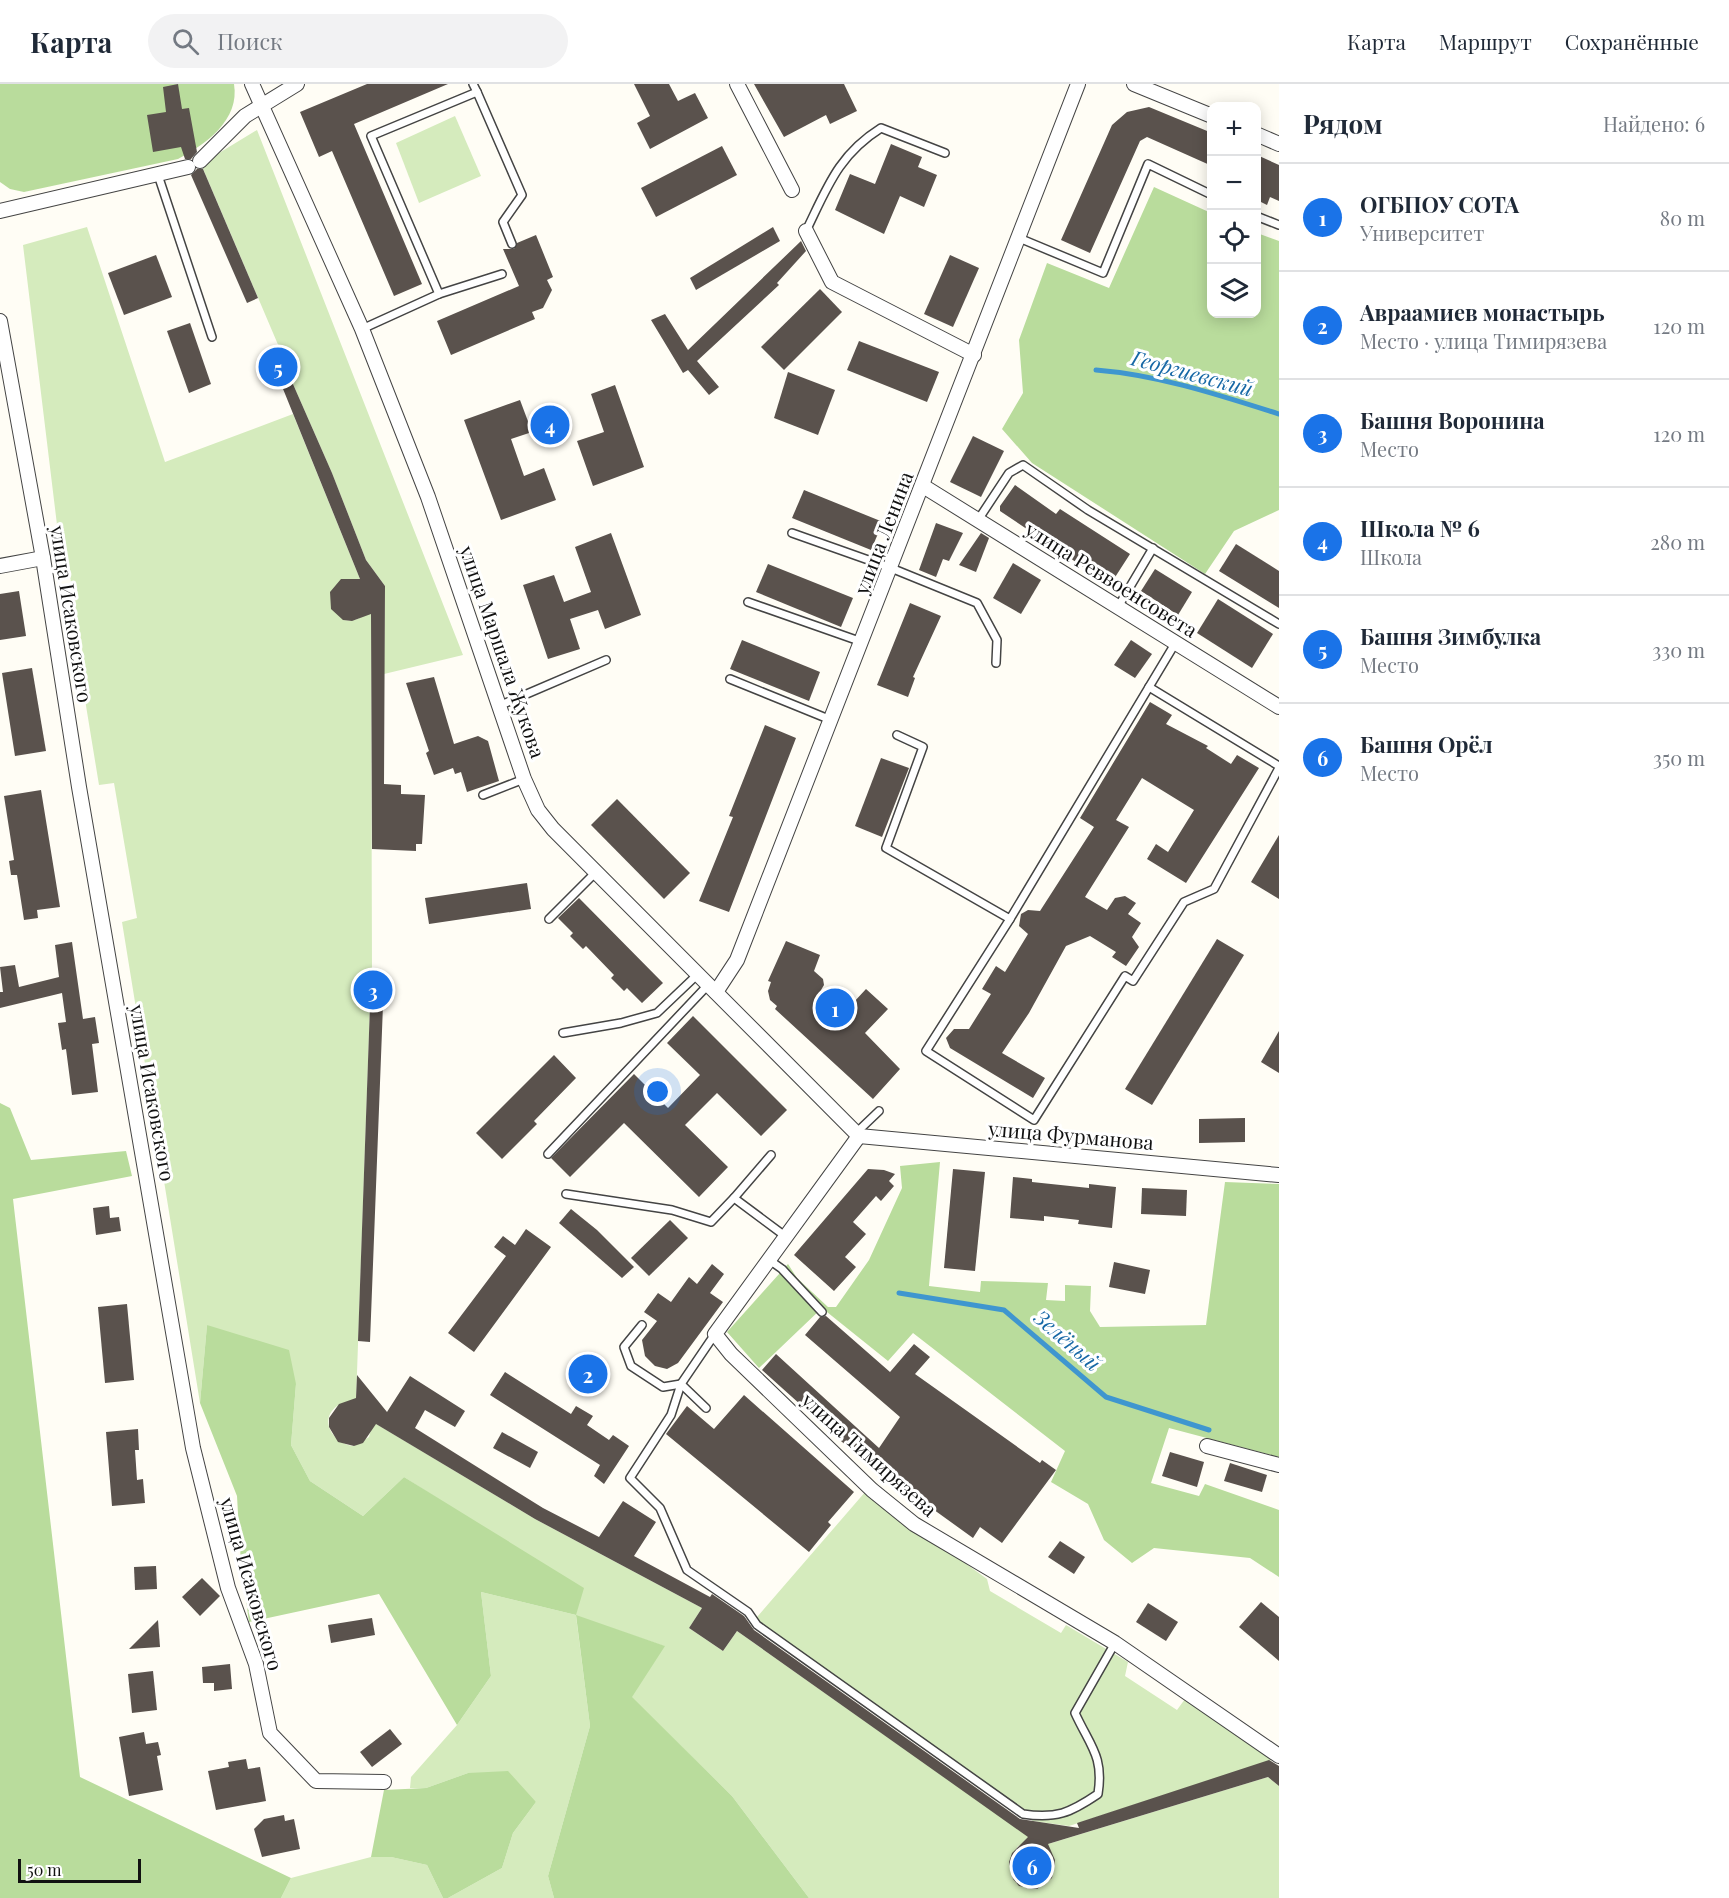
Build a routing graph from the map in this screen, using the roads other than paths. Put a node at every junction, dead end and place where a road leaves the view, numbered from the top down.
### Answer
1 (252, 84) edge
2 (297, 84) edge
3 (473, 84) edge
4 (737, 84) edge
5 (1078, 84) edge
6 (1134, 84) edge
7 (477, 92) junction
8 (262, 103) junction
9 (1207, 114) edge
10 (1261, 136) edge
11 (1279, 144) edge
12 (945, 153) dead end
13 (158, 175) junction
14 (792, 190) dead end
15 (1207, 193) edge
16 (0, 211) edge
17 (1261, 218) edge
18 (1279, 225) edge
19 (806, 231) joint
20 (1019, 238) junction
21 (512, 244) dead end
22 (502, 274) dead end
23 (439, 294) junction
24 (0, 321) edge
25 (362, 329) junction
26 (212, 337) dead end
27 (974, 355) junction
28 (923, 486) junction
29 (978, 520) junction
30 (792, 533) dead end
31 (1153, 548) junction
32 (43, 558) junction
33 (0, 566) edge
34 (891, 568) junction
35 (748, 602) dead end
36 (1118, 607) junction
37 (1279, 624) edge
38 (862, 642) junction
39 (1176, 642) junction
40 (606, 660) dead end
41 (996, 663) dead end
42 (730, 679) dead end
43 (1149, 687) junction
44 (501, 705) junction
45 (1279, 706) edge
46 (831, 720) junction
47 (897, 735) dead end
48 (1279, 767) edge
49 (524, 779) junction
50 (483, 795) dead end
51 (596, 872) junction
52 (549, 919) dead end
53 (1010, 919) junction
54 (698, 974) junction
55 (712, 989) junction
56 (563, 1033) dead end
57 (879, 1111) dead end
58 (858, 1134) junction
59 (548, 1154) dead end
60 (771, 1155) dead end
61 (1279, 1175) edge
62 (566, 1194) dead end
63 (734, 1198) junction
64 (785, 1236) junction
65 (768, 1259) junction
66 (822, 1312) dead end
67 (642, 1325) dead end
68 (715, 1334) junction
69 (681, 1384) junction
70 (706, 1408) dead end
71 (1207, 1446) dead end
72 (1279, 1465) edge
73 (1115, 1643) junction
74 (1279, 1756) edge
75 (384, 1782) dead end

1 - 8 street, улица Маршала Жукова
2 - 8 street
3 - 7 lane
4 - 14 street
5 - 20 street, улица Ленина
6 - 9 street
7 - 21 lane
7 - 23 lane
8 - 13 street
8 - 25 street, улица Маршала Жукова
10 - 11 street
12 - 19 lane
13 - 16 street
13 - 26 lane
15 - 20 lane
17 - 18 lane
19 - 27 street
20 - 27 street, улица Ленина
22 - 23 lane
23 - 25 lane
24 - 32 street, улица Исаковского
25 - 44 street, улица Маршала Жукова
27 - 28 street, улица Ленина
28 - 29 street, улица Реввоенсовета
28 - 34 street, улица Ленина
29 - 31 lane
29 - 36 street, улица Реввоенсовета
30 - 34 lane
31 - 36 lane
31 - 37 lane
32 - 33 street
32 - 75 street, улица Исаковского
34 - 38 street, улица Ленина
34 - 41 lane
35 - 38 lane
36 - 39 street, улица Реввоенсовета
38 - 46 street, улица Ленина
39 - 43 lane
39 - 45 street, улица Реввоенсовета
40 - 44 lane
42 - 46 lane
43 - 48 lane
43 - 53 lane
44 - 49 street, улица Маршала Жукова
46 - 55 street, улица Ленина
47 - 53 lane
48 - 53 lane
49 - 50 lane
49 - 51 street, улица Маршала Жукова
51 - 52 lane
51 - 54 street, улица Маршала Жукова
54 - 55 street, улица Маршала Жукова
54 - 56 lane
55 - 58 street, улица Маршала Жукова
55 - 59 lane
57 - 58 lane
58 - 61 street, улица Фурманова
58 - 64 street
60 - 63 lane
62 - 63 lane
63 - 64 lane
64 - 65 street
65 - 66 lane
65 - 68 street
67 - 69 lane
68 - 69 lane
68 - 73 street, улица Тимирязева
69 - 70 lane
69 - 73 lane
71 - 72 street
73 - 74 street, улица Тимирязева

